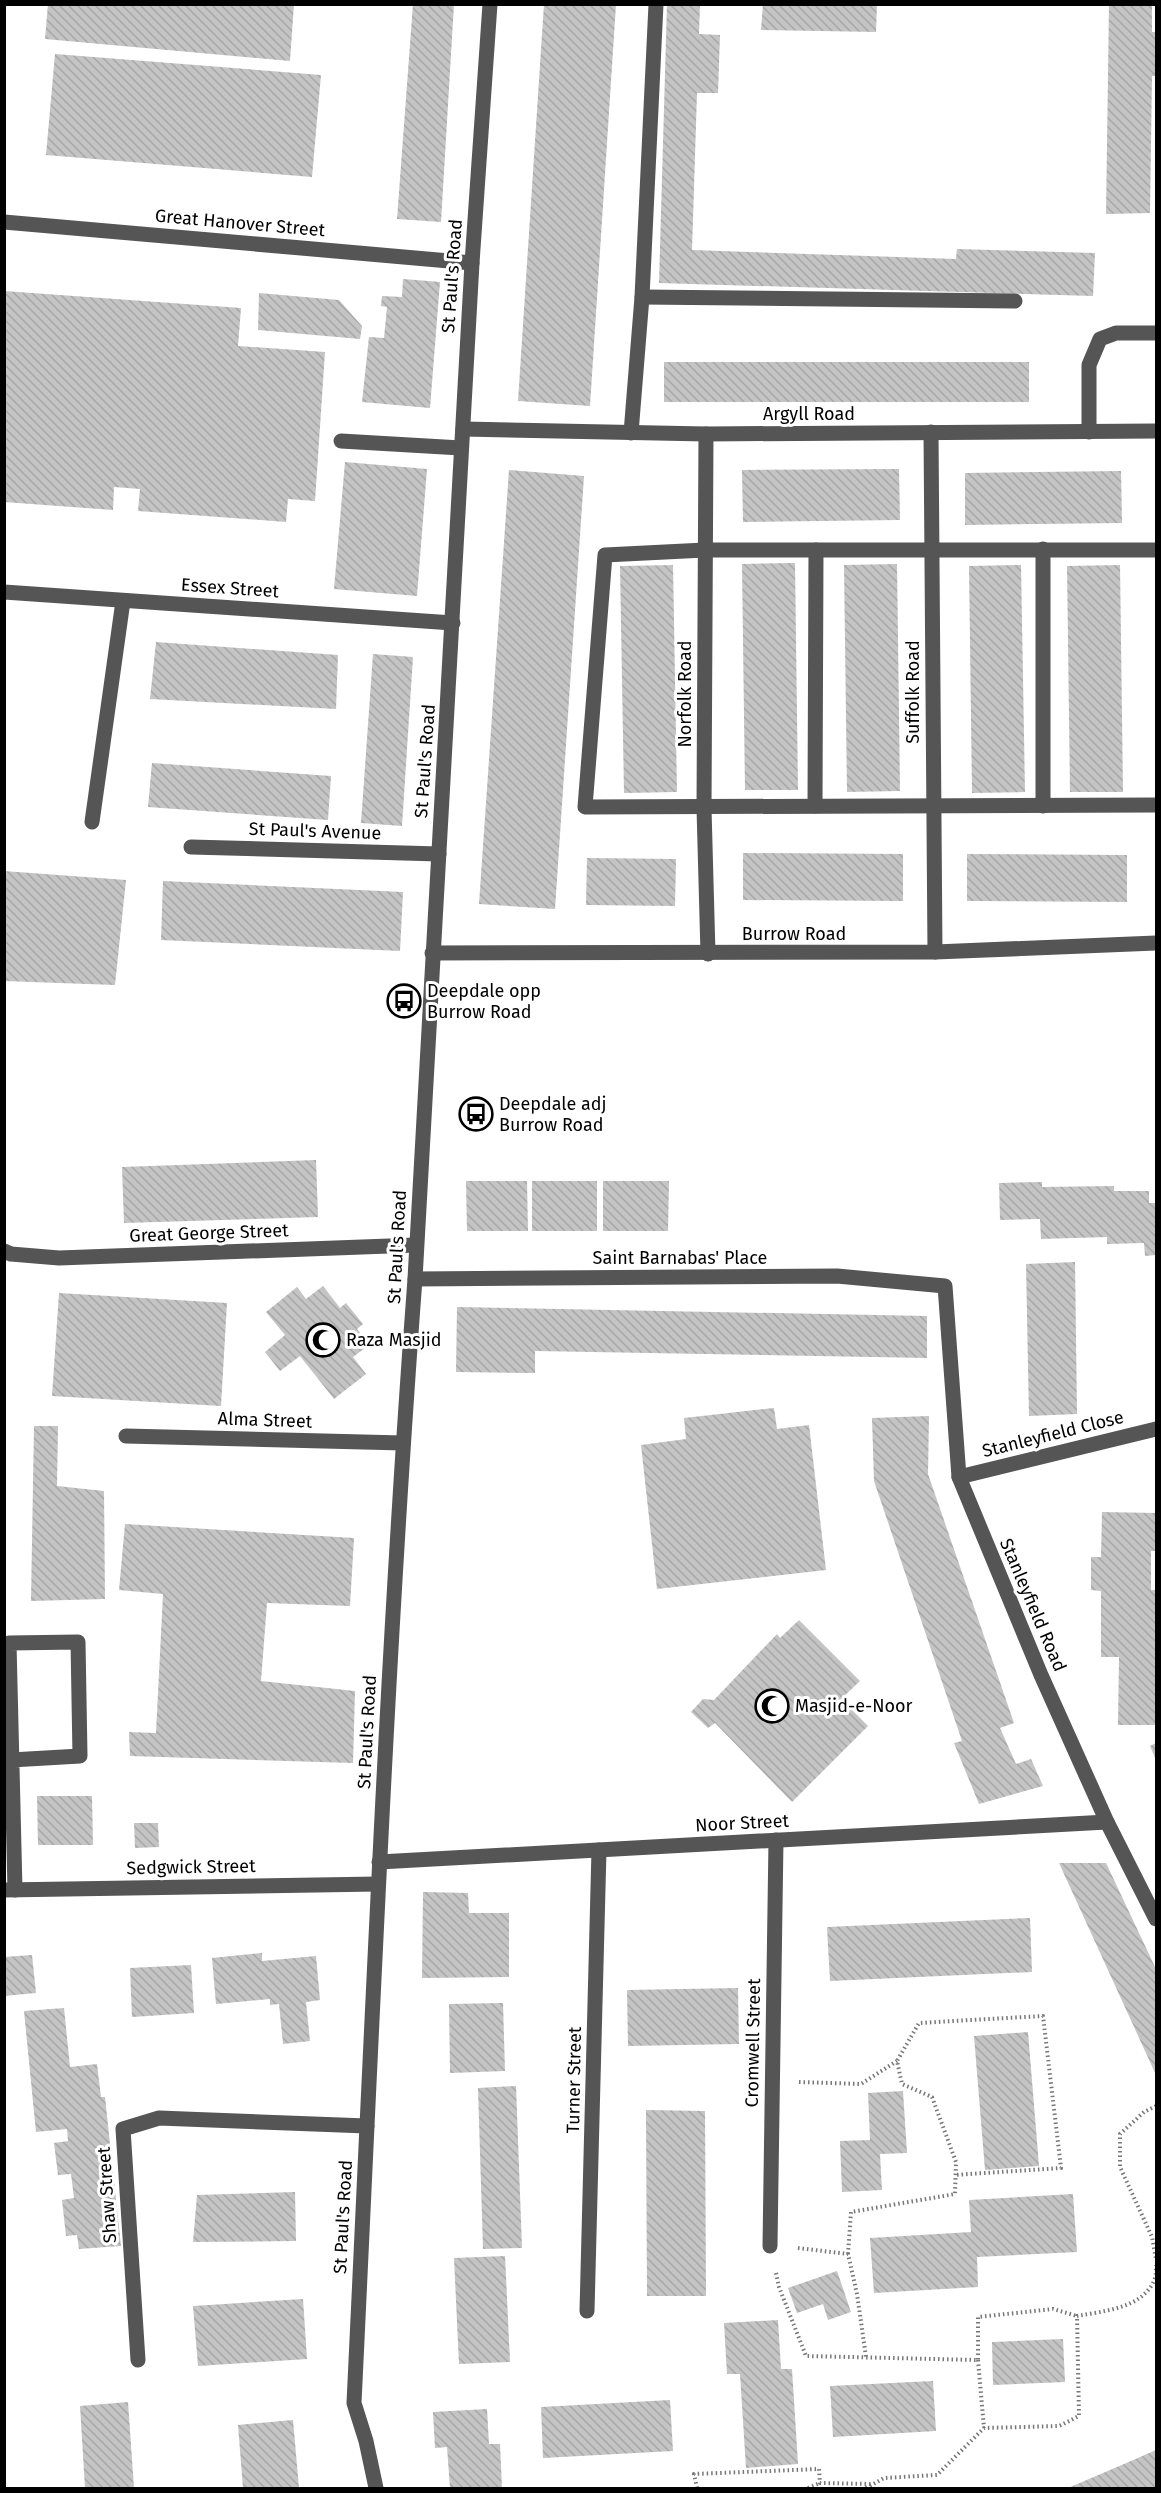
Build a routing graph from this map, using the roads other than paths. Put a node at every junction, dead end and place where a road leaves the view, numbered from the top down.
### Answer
1 (490, 4) edge
2 (656, 4) edge
3 (4, 222) edge
4 (471, 263) junction
5 (642, 297) junction
6 (1015, 301) dead end
7 (1156, 333) edge
8 (463, 429) junction
9 (1156, 431) edge
10 (931, 432) junction
11 (1089, 432) junction
12 (631, 433) junction
13 (706, 434) junction
14 (340, 441) dead end
15 (461, 448) junction
16 (816, 549) junction
17 (933, 549) junction
18 (1043, 549) junction
19 (705, 550) junction
20 (1156, 550) edge
21 (4, 592) edge
22 (123, 601) junction
23 (453, 623) junction
24 (815, 806) junction
25 (1043, 806) junction
26 (1156, 806) edge
27 (705, 808) junction
28 (933, 808) junction
29 (92, 822) dead end
30 (191, 847) dead end
31 (439, 854) junction
32 (1156, 944) edge
33 (935, 952) junction
34 (432, 953) junction
35 (708, 954) junction
36 (416, 1245) junction
37 (4, 1251) edge
38 (415, 1279) junction
39 (945, 1286) joint
40 (1156, 1429) edge
41 (126, 1436) dead end
42 (403, 1443) junction
43 (959, 1477) junction
44 (11, 1760) junction
45 (1107, 1822) junction
46 (776, 1840) junction
47 (599, 1850) junction
48 (379, 1862) junction
49 (378, 1884) junction
50 (10, 1890) edge
51 (1156, 1919) edge
52 (368, 2126) junction
53 (770, 2246) road end
54 (587, 2311) dead end
55 (138, 2360) dead end
56 (376, 2488) edge

1 - 4 street, St Paul's Road
2 - 5 street
3 - 4 street, Great Hanover Street
4 - 8 street, St Paul's Road
5 - 6 street
5 - 12 street
7 - 11 street
8 - 12 street, Argyll Road
8 - 15 street, St Paul's Road
9 - 11 street, Argyll Road
10 - 11 street, Argyll Road
10 - 13 street, Argyll Road
10 - 17 street, Suffolk Road
12 - 13 street, Argyll Road
13 - 19 street, Norfolk Road
14 - 15 street
15 - 23 street, St Paul's Road
16 - 17 street
16 - 19 street
16 - 24 street
17 - 18 street
17 - 28 street, Suffolk Road
18 - 20 street
18 - 25 street
19 - 27 street, Norfolk Road
19 - 27 street
21 - 22 street, Essex Street
22 - 23 street, Essex Street
22 - 29 street
23 - 31 street, St Paul's Road
24 - 27 street
24 - 28 street
25 - 26 street
25 - 28 street
27 - 35 street, Norfolk Road
28 - 33 street, Suffolk Road
30 - 31 street, St Paul's Avenue
31 - 34 street, St Paul's Road
32 - 33 street, Burrow Road
33 - 35 street, Burrow Road
34 - 35 street, Burrow Road
34 - 36 street, St Paul's Road
36 - 37 street, Great George Street
36 - 38 street, St Paul's Road
38 - 39 street, Saint Barnabas' Place
38 - 42 street, St Paul's Road
39 - 43 street, Stanleyfield Road
40 - 43 street, Stanleyfield Close
41 - 42 street, Alma Street
42 - 48 street, St Paul's Road
43 - 45 street, Stanleyfield Road
44 - 44 street
44 - 50 street
45 - 46 street, Noor Street
45 - 51 street, Stanleyfield Road
46 - 47 street, Noor Street
46 - 53 street, Cromwell Street
47 - 48 street, Noor Street
47 - 54 street, Turner Street
48 - 49 street, St Paul's Road
49 - 50 street, Sedgwick Street
49 - 52 street, St Paul's Road
52 - 55 street, Shaw Street
52 - 56 street, St Paul's Road

